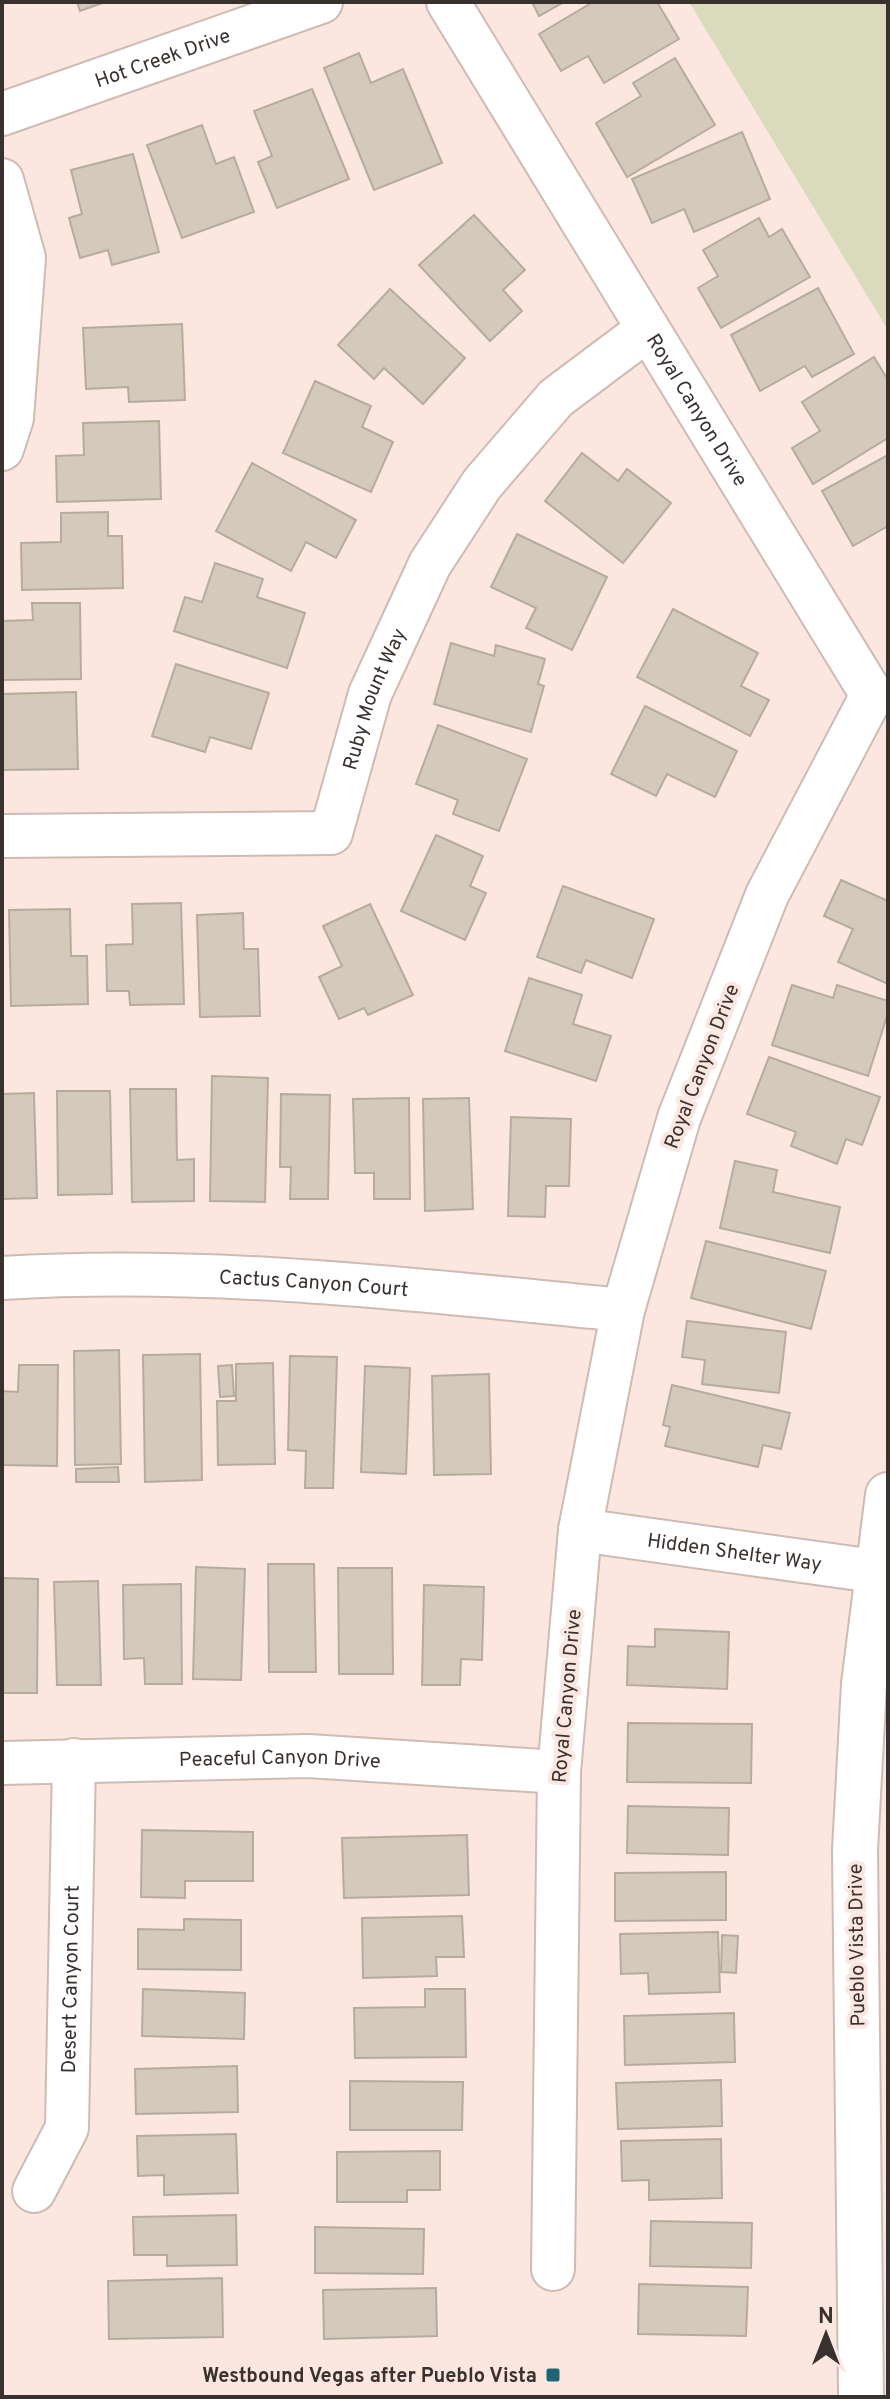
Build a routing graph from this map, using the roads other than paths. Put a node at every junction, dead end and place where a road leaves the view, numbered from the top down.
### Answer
1 (321, 2) edge
2 (448, 2) edge
3 (2, 114) edge
4 (2, 180) edge
5 (648, 329) junction
6 (2, 449) edge
7 (2, 836) edge
8 (2, 1278) edge
9 (623, 1310) junction
10 (888, 1495) edge
11 (580, 1530) junction
12 (882, 1572) edge
13 (74, 1760) junction
14 (2, 1763) edge
15 (559, 1772) junction
16 (34, 2191) dead end
17 (553, 2269) dead end
18 (861, 2397) edge

1 - 3 street, Hot Creek Drive
2 - 5 street, Royal Canyon Drive
4 - 6 street
5 - 7 street, Ruby Mount Way
5 - 9 street, Royal Canyon Drive
8 - 9 street, Cactus Canyon Court
9 - 11 street, Royal Canyon Drive
10 - 12 street, Pueblo Vista Drive
11 - 12 street, Hidden Shelter Way
11 - 15 street, Royal Canyon Drive
12 - 18 street, Pueblo Vista Drive
13 - 14 street, Peaceful Canyon Drive
13 - 15 street, Peaceful Canyon Drive
13 - 16 street, Desert Canyon Court
15 - 17 street, Royal Canyon Drive

